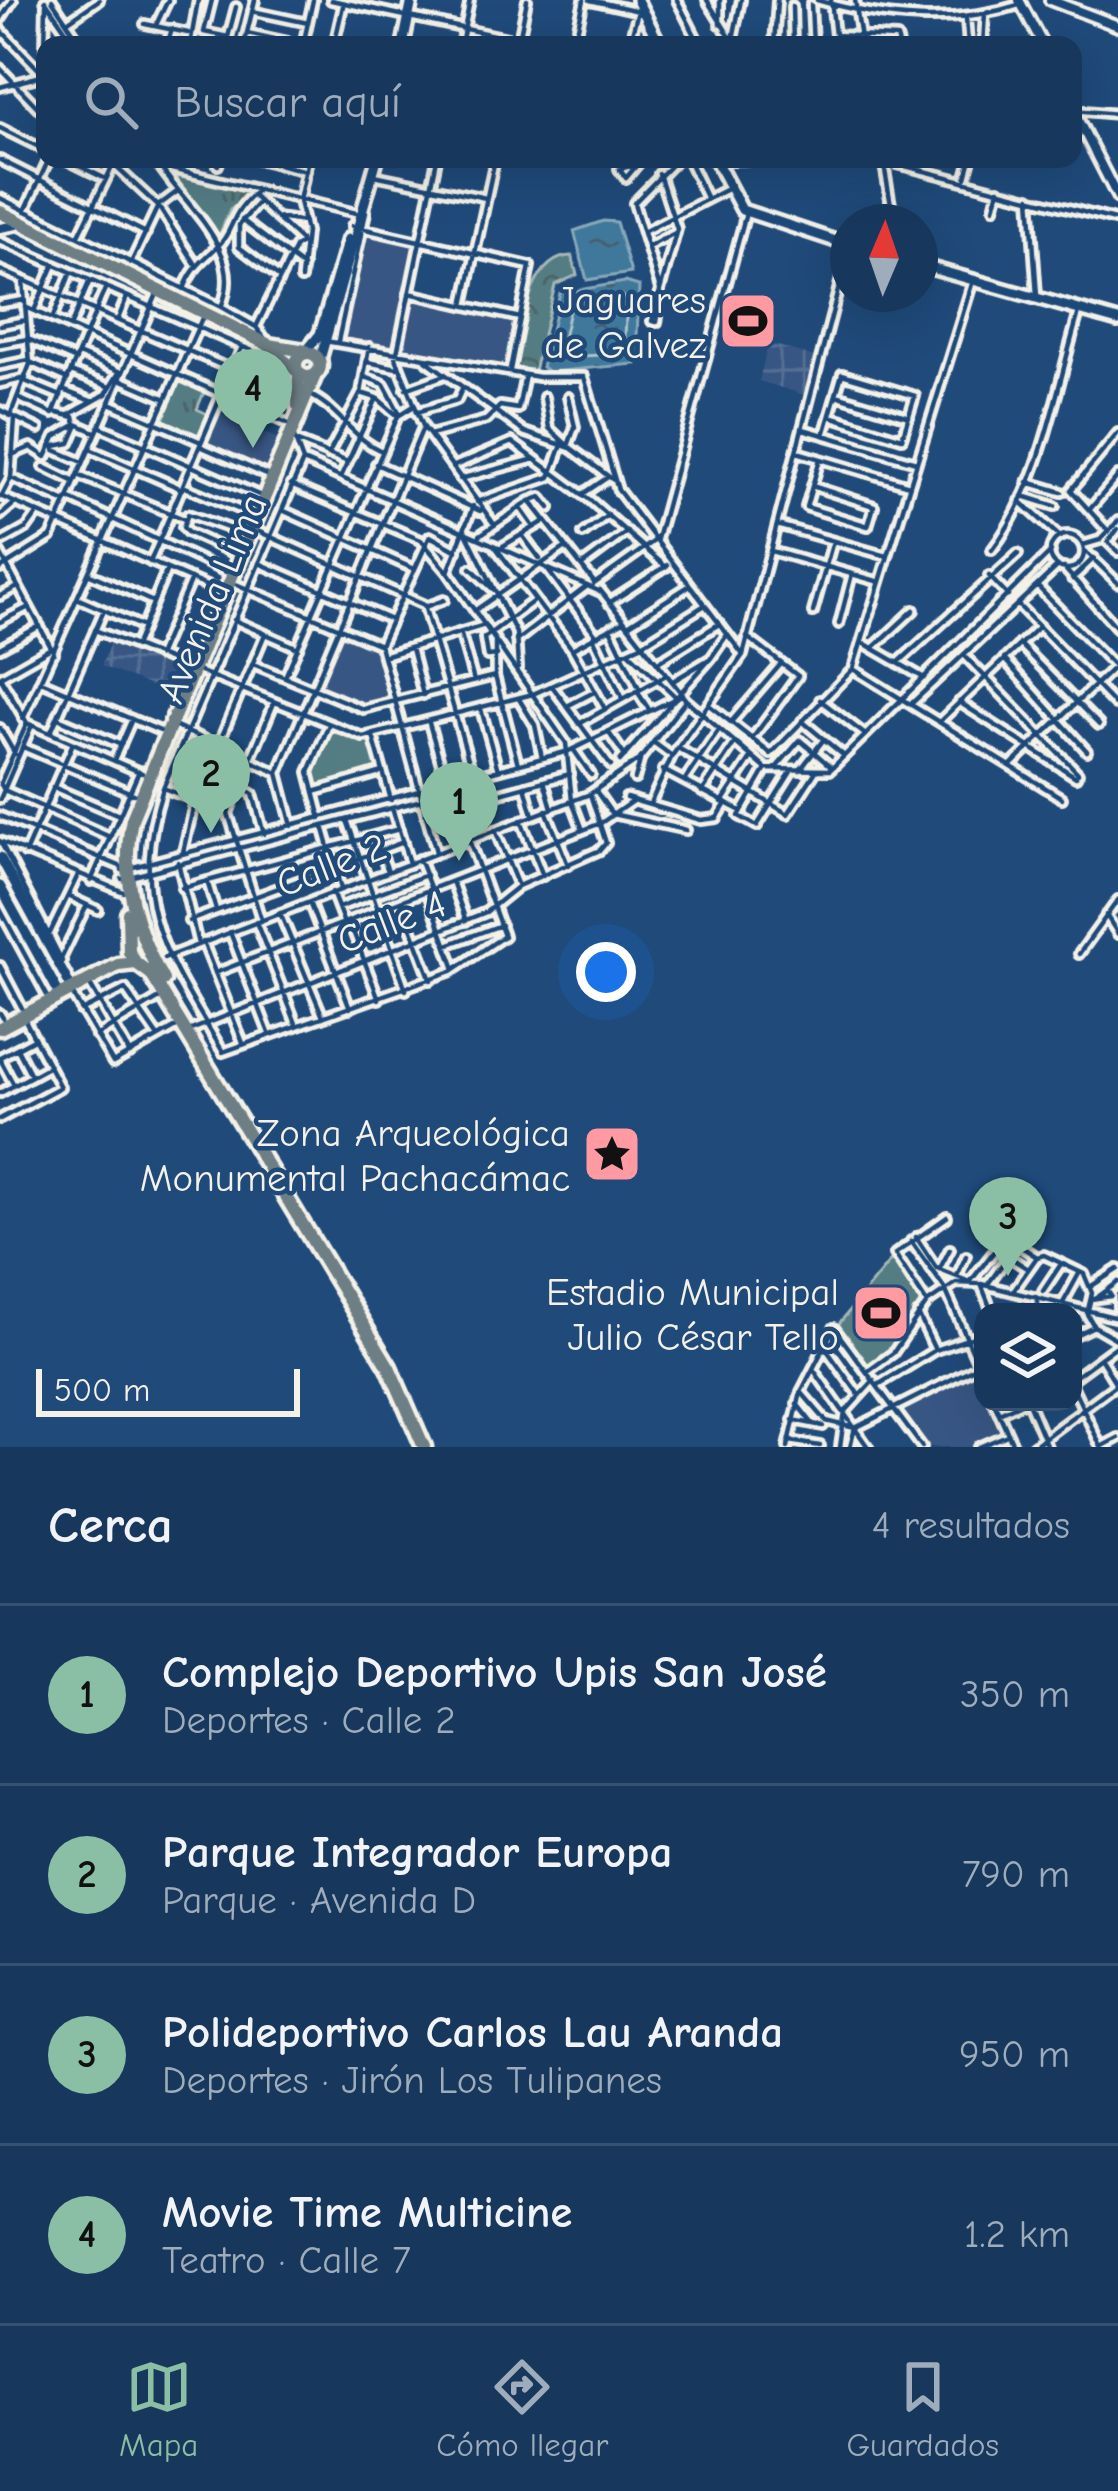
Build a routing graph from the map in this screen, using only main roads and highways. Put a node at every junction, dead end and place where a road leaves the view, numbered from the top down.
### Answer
1 (410, 0) edge
2 (639, 8) edge
3 (402, 36) edge
4 (655, 36) edge
5 (371, 168) edge
6 (373, 168) edge
7 (720, 168) edge
8 (25, 211) road end
9 (0, 212) edge
10 (358, 228) junction
11 (830, 243) edge
12 (131, 263) road end
13 (938, 270) edge
14 (154, 296) junction
15 (1118, 321) edge
16 (269, 351) junction
17 (307, 351) junction
18 (317, 369) junction
19 (298, 373) junction
20 (304, 397) junction
21 (294, 434) junction
22 (250, 526) junction
23 (226, 581) junction
24 (165, 727) junction
25 (0, 857) edge
26 (124, 876) junction
27 (0, 886) edge
28 (143, 953) junction
29 (62, 990) junction
30 (1, 1020) edge
31 (183, 1023) junction
32 (424, 1447) edge

1 - 3 main road
2 - 4 main road
5 - 10 main road, Avenida Lima
6 - 10 main road, Avenida Lima
7 - 11 main road
8 - 9 main road
9 - 14 main road
9 - 14 main road
10 - 17 main road, Avenida Lima
10 - 18 main road, Avenida Lima
12 - 14 main road
13 - 15 main road
14 - 16 main road
14 - 16 main road
16 - 17 main road
16 - 19 main road
17 - 18 main road
17 - 19 main road
18 - 19 main road
18 - 20 main road, Avenida Lima
19 - 20 main road, Avenida Lima
20 - 21 main road, Avenida Lima
21 - 22 main road, Avenida Lima
21 - 22 main road, Avenida Lima
22 - 23 main road, Avenida Lima
22 - 23 main road, Avenida Lima
23 - 24 main road, Avenida Lima
24 - 26 main road, Avenida Lima
24 - 26 main road, Avenida Lima
25 - 29 main road
26 - 28 main road, Avenida Lima
27 - 29 main road
28 - 29 main road
28 - 29 main road
28 - 31 main road, Avenida Lima
28 - 31 main road, Avenida Lima
29 - 30 main road
31 - 32 main road, Avenida Lima

